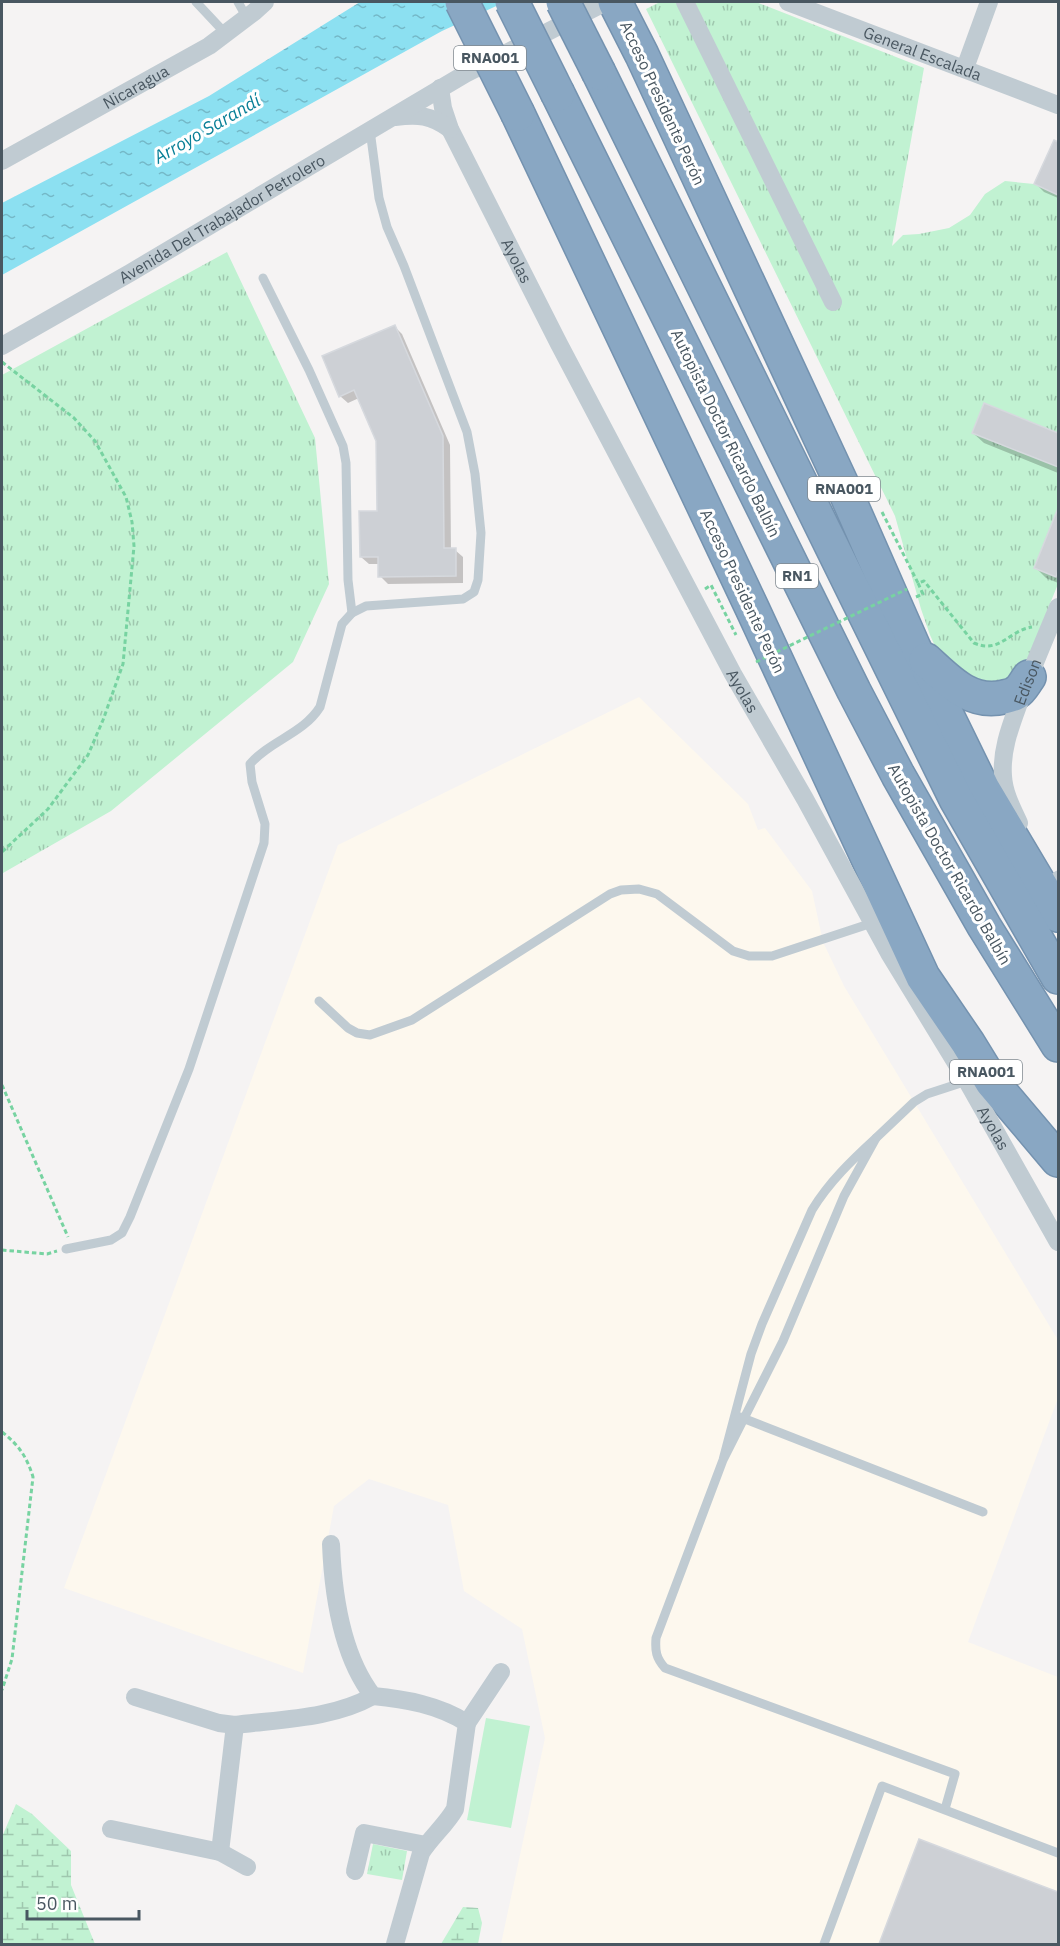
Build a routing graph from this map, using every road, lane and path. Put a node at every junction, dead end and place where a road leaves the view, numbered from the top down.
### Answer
1 (196, 2) edge
2 (265, 2) edge
3 (462, 2) edge
4 (512, 2) edge
5 (563, 2) edge
6 (606, 2) edge
7 (615, 2) edge
8 (685, 2) edge
9 (788, 2) edge
10 (989, 2) edge
11 (243, 10) edge
12 (226, 34) junction
13 (965, 68) junction
14 (440, 88) junction
15 (1059, 105) edge
16 (390, 118) junction
17 (450, 129) junction
18 (370, 130) junction
19 (2, 161) edge
20 (263, 278) dead end
21 (833, 302) dead end
22 (2, 346) edge
23 (2, 362) edge
24 (878, 503) dead end
25 (918, 584) junction
26 (907, 589) dead end
27 (916, 597) dead end
28 (1059, 607) edge
29 (352, 613) junction
30 (1048, 631) junction
31 (914, 648) junction
32 (756, 662) dead end
33 (1029, 677) junction
34 (2, 852) edge
35 (1056, 882) edge
36 (1059, 915) edge
37 (872, 923) junction
38 (1059, 977) edge
39 (319, 1001) dead end
40 (1059, 1045) edge
41 (979, 1082) junction
42 (2, 1085) edge
43 (876, 1138) junction
44 (1059, 1160) edge
45 (1059, 1242) edge
46 (66, 1249) junction
47 (2, 1250) edge
48 (739, 1417) junction
49 (2, 1432) edge
50 (983, 1512) dead end
51 (331, 1544) dead end
52 (501, 1672) dead end
53 (2, 1690) edge
54 (373, 1696) junction
55 (135, 1697) dead end
56 (467, 1723) junction
57 (235, 1725) junction
58 (945, 1809) junction
59 (111, 1829) dead end
60 (426, 1845) junction
61 (220, 1852) junction
62 (1059, 1853) edge
63 (247, 1867) dead end
64 (355, 1871) dead end
65 (395, 1944) edge
66 (824, 1944) edge

1 - 12 lane
2 - 11 street, Nicaragua
3 - 41 highway, Acceso Presidente Perón / RNA001, bridge
4 - 40 highway, Autopista Doctor Ricardo Balbín / RN1, bridge
5 - 38 highway, RN1, bridge
6 - 14 street, Avenida Del Trabajador Petrolero
7 - 31 highway, Acceso Presidente Perón / RNA001
8 - 21 street
9 - 13 street, General Escalada
10 - 13 street
11 - 12 street, Nicaragua
12 - 19 street, Nicaragua
13 - 15 street, General Escalada
14 - 16 street, Avenida Del Trabajador Petrolero
14 - 17 street, Ayolas
16 - 17 street
16 - 18 street, Avenida Del Trabajador Petrolero
17 - 37 street, Ayolas
18 - 22 street, Avenida Del Trabajador Petrolero
18 - 29 lane
20 - 29 lane
23 - 34 path
24 - 25 path
25 - 27 path
25 - 30 path
26 - 32 path, bridge
28 - 30 street, Edison
29 - 46 lane
30 - 33 street, Edison
31 - 33 highway
31 - 36 highway, Acceso Presidente Perón / RNA001
33 - 35 street, Edison
37 - 39 lane
37 - 41 street, Ayolas
41 - 43 lane
41 - 44 highway, RNA001
41 - 45 street, Ayolas
42 - 46 path
43 - 48 lane
43 - 48 lane
46 - 47 path
48 - 50 lane
48 - 58 lane
49 - 53 path
51 - 54 street
52 - 56 street
54 - 56 street
54 - 57 street
55 - 57 street
56 - 60 street
57 - 61 street
58 - 62 lane
58 - 66 lane
59 - 61 street
60 - 64 street
60 - 65 street
61 - 63 street

